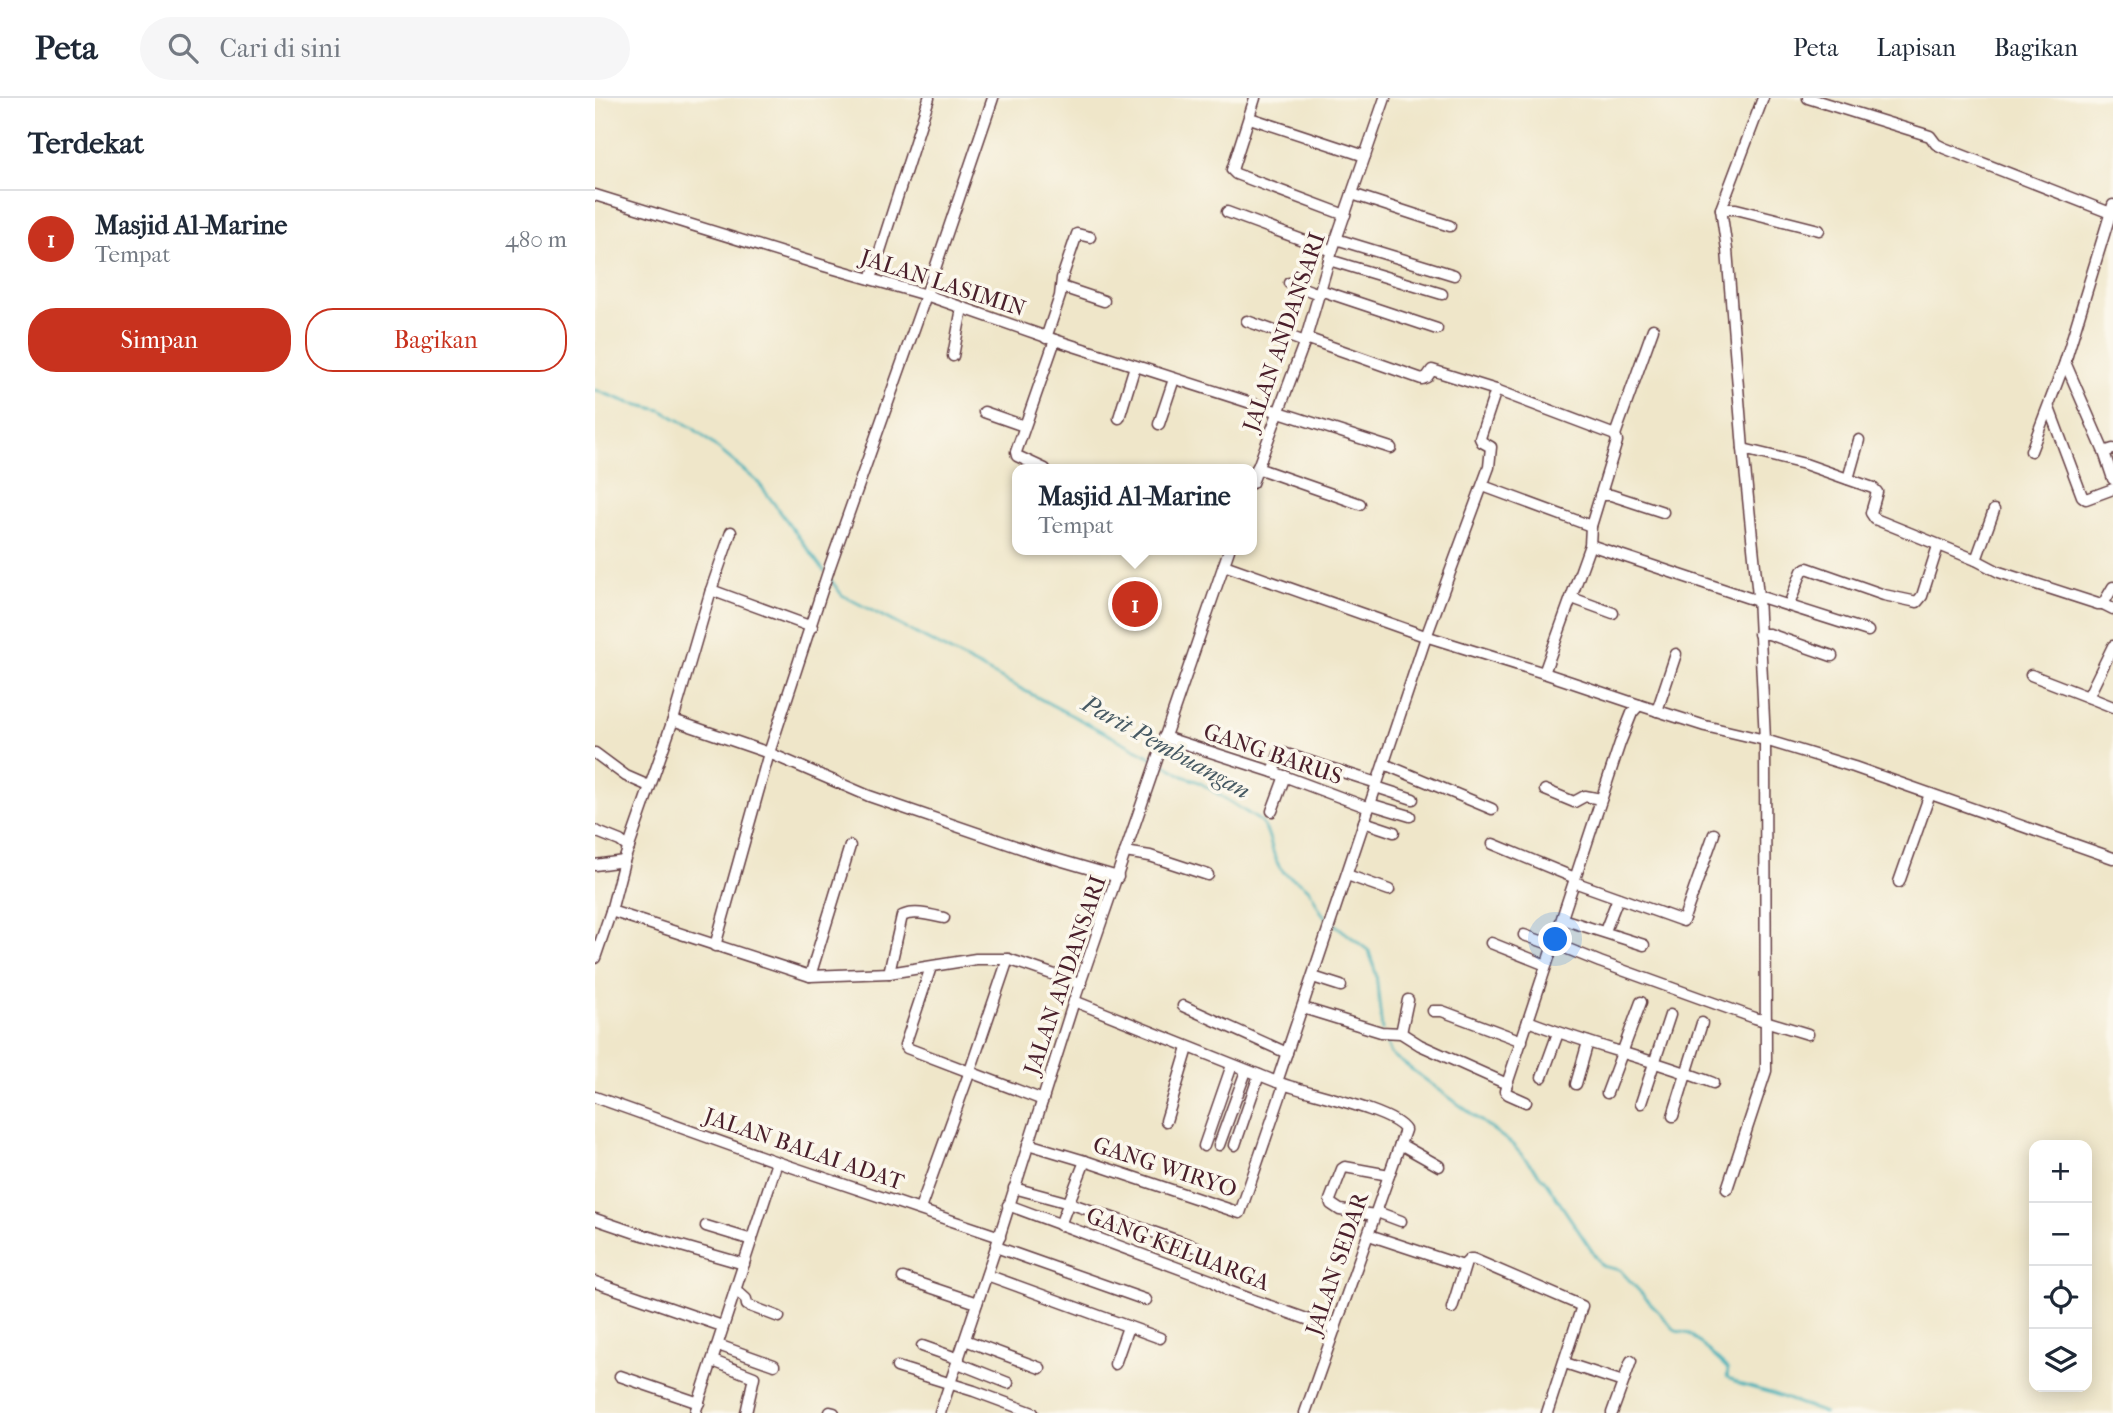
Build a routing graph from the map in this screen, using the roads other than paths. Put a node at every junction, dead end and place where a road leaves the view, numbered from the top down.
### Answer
1 (929, 98) edge
2 (993, 98) edge
3 (1255, 98) edge
4 (1385, 98) edge
5 (1808, 98) edge
6 (1761, 99) edge
7 (1249, 118) junction
8 (1364, 156) junction
9 (1352, 194) junction
10 (595, 195) edge
11 (1721, 209) junction
12 (2112, 211) edge
13 (1227, 212) dead end
14 (1345, 215) junction
15 (1450, 226) dead end
16 (1819, 230) dead end
17 (1090, 237) dead end
18 (1336, 239) junction
19 (1331, 255) junction
20 (1454, 275) dead end
21 (871, 279) junction
22 (1289, 284) dead end
23 (1062, 287) junction
24 (1320, 292) junction
25 (926, 295) junction
26 (1442, 295) dead end
27 (1104, 301) dead end
28 (962, 308) junction
29 (1247, 321) dead end
30 (1653, 328) dead end
31 (1437, 329) dead end
32 (1050, 339) junction
33 (1306, 340) junction
34 (953, 356) dead end
35 (2065, 362) junction
36 (1135, 366) junction
37 (1174, 379) junction
38 (1496, 390) junction
39 (2049, 407) junction
40 (984, 412) dead end
41 (1277, 413) junction
42 (1119, 418) dead end
43 (1159, 424) dead end
44 (1024, 426) junction
45 (1615, 435) junction
46 (1859, 440) dead end
47 (1391, 448) dead end
48 (1743, 449) junction
49 (2109, 450) edge
50 (2031, 451) dead end
51 (1034, 464) edge
52 (1257, 468) joint
53 (1848, 479) junction
54 (2113, 479) edge
55 (1483, 486) junction
56 (2113, 489) edge
57 (1600, 495) junction
58 (1360, 504) dead end
59 (1994, 510) dead end
60 (1663, 512) dead end
61 (1591, 526) junction
62 (731, 532) dead end
63 (1590, 545) junction
64 (1938, 546) junction
65 (1227, 555) edge
66 (1976, 560) junction
67 (1224, 565) junction
68 (2113, 587) edge
69 (711, 590) junction
70 (1572, 598) junction
71 (1758, 598) junction
72 (1789, 604) junction
73 (2108, 607) edge
74 (1613, 613) dead end
75 (812, 627) junction
76 (1868, 631) dead end
77 (1759, 634) junction
78 (1426, 637) junction
79 (2113, 646) edge
80 (1676, 654) dead end
81 (1832, 656) dead end
82 (1544, 673) junction
83 (2031, 675) dead end
84 (2088, 696) junction
85 (1639, 705) junction
86 (2113, 707) edge
87 (1657, 711) junction
88 (673, 720) junction
89 (1164, 737) junction
90 (1765, 740) junction
91 (595, 753) edge
92 (768, 753) junction
93 (1384, 764) junction
94 (1273, 772) junction
95 (1285, 776) junction
96 (1377, 785) junction
97 (649, 786) junction
98 (1545, 789) dead end
99 (1930, 794) junction
100 (1413, 799) dead end
101 (1601, 799) junction
102 (1370, 806) junction
103 (1492, 809) dead end
104 (1272, 811) dead end
105 (1410, 816) dead end
106 (1364, 822) junction
107 (595, 831) edge
108 (1394, 832) dead end
109 (1714, 834) dead end
110 (1493, 844) dead end
111 (850, 846) dead end
112 (629, 848) junction
113 (1125, 852) junction
114 (2113, 858) edge
115 (624, 862) junction
116 (595, 864) edge
117 (1208, 875) dead end
118 (1347, 875) junction
119 (1118, 877) junction
120 (1575, 880) junction
121 (1899, 883) dead end
122 (1389, 890) dead end
123 (1618, 898) junction
124 (611, 911) junction
125 (944, 918) dead end
126 (1562, 919) junction
127 (1605, 931) junction
128 (1524, 935) dead end
129 (1491, 943) dead end
130 (1553, 944) junction
131 (1644, 945) dead end
132 (715, 946) junction
133 (595, 958) edge
134 (1007, 959) junction
135 (1546, 965) junction
136 (931, 967) junction
137 (889, 973) junction
138 (810, 976) junction
139 (1313, 977) junction
140 (1081, 984) junction
141 (1341, 986) dead end
142 (1408, 1000) dead end
143 (1075, 1001) junction
144 (1641, 1002) dead end
145 (1183, 1006) dead end
146 (1303, 1008) junction
147 (1433, 1011) dead end
148 (1670, 1015) dead end
149 (1760, 1019) junction
150 (1528, 1021) junction
151 (1702, 1023) dead end
152 (1391, 1032) junction
153 (1558, 1033) junction
154 (1808, 1034) dead end
155 (1522, 1041) junction
156 (1588, 1042) junction
157 (1188, 1048) junction
158 (1621, 1052) junction
159 (1287, 1053) junction
160 (1653, 1062) junction
161 (1231, 1065) junction
162 (970, 1071) junction
163 (1247, 1071) junction
164 (1686, 1072) junction
165 (1259, 1076) junction
166 (1542, 1077) dead end
167 (1713, 1083) dead end
168 (1280, 1084) junction
169 (1507, 1084) junction
170 (1576, 1084) dead end
171 (1607, 1093) dead end
172 (595, 1097) edge
173 (1043, 1100) junction
174 (1526, 1102) dead end
175 (1641, 1103) dead end
176 (1672, 1116) dead end
177 (1166, 1121) dead end
178 (1028, 1144) junction
179 (1400, 1144) junction
180 (1219, 1145) dead end
181 (1235, 1145) dead end
182 (1204, 1146) dead end
183 (1085, 1161) junction
184 (777, 1162) junction
185 (1439, 1166) dead end
186 (1389, 1175) junction
187 (1014, 1188) junction
188 (1727, 1189) dead end
189 (1069, 1203) junction
190 (1008, 1205) junction
191 (920, 1209) junction
192 (1376, 1214) junction
193 (595, 1219) edge
194 (1401, 1222) dead end
195 (1060, 1225) junction
196 (706, 1226) dead end
197 (1369, 1235) junction
198 (752, 1240) junction
199 (998, 1242) junction
200 (1196, 1247) dead end
201 (744, 1264) junction
202 (1465, 1266) junction
203 (987, 1275) junction
204 (903, 1278) dead end
205 (595, 1282) edge
206 (736, 1290) junction
207 (1146, 1300) dead end
208 (977, 1303) junction
209 (1452, 1308) dead end
210 (779, 1317) dead end
211 (722, 1326) junction
212 (1128, 1326) junction
213 (1335, 1329) junction
214 (1160, 1338) dead end
215 (965, 1340) junction
216 (718, 1345) junction
217 (922, 1346) dead end
218 (713, 1361) junction
219 (958, 1361) junction
220 (1631, 1361) dead end
221 (1565, 1363) junction
222 (1115, 1364) dead end
223 (774, 1365) dead end
224 (897, 1367) dead end
225 (1040, 1368) dead end
226 (619, 1376) dead end
227 (1623, 1382) junction
228 (1007, 1383) dead end
229 (951, 1384) junction
230 (697, 1408) edge
231 (745, 1413) edge
232 (940, 1413) edge
233 (1033, 1413) edge
234 (1305, 1413) edge
235 (1547, 1413) edge
236 (1612, 1413) edge

1 - 21 street
2 - 25 street
3 - 7 street
4 - 8 street, JALAN ANDANSARI
5 - 12 street
6 - 11 street
7 - 8 street
7 - 14 street
8 - 9 street, JALAN ANDANSARI
9 - 14 street, JALAN ANDANSARI
9 - 15 street
10 - 21 street, JALAN LASIMIN
11 - 16 street
11 - 48 street
12 - 35 street
13 - 19 street
14 - 18 street, JALAN ANDANSARI
17 - 23 street
18 - 19 street, JALAN ANDANSARI
18 - 20 street
19 - 24 street, JALAN ANDANSARI
19 - 26 street
21 - 25 street, JALAN LASIMIN
22 - 24 street
23 - 27 street
23 - 32 street
24 - 31 street
24 - 33 street, JALAN ANDANSARI
25 - 28 street, JALAN LASIMIN
25 - 75 street
28 - 32 street, JALAN LASIMIN
28 - 34 street
29 - 33 street
30 - 45 street
32 - 36 street, JALAN LASIMIN
32 - 44 street
33 - 38 street
33 - 41 street, JALAN ANDANSARI
35 - 39 street
35 - 49 street
36 - 37 street, JALAN LASIMIN
36 - 42 street
37 - 41 street, JALAN LASIMIN
37 - 43 street
38 - 45 street
38 - 55 street
39 - 50 street
39 - 56 street
40 - 44 street
41 - 47 street, JALAN LASIMIN
41 - 52 street, JALAN ANDANSARI
44 - 51 street
45 - 57 street
46 - 53 street
48 - 53 street
48 - 71 street
49 - 54 street
52 - 58 street
53 - 64 street
55 - 61 street
55 - 78 street
57 - 60 street
57 - 61 street
59 - 66 street
61 - 63 street
62 - 69 street
63 - 70 street
63 - 71 street
64 - 66 street
64 - 72 street
65 - 67 street, JALAN ANDANSARI
66 - 73 street
67 - 78 street
67 - 89 street, JALAN ANDANSARI
68 - 73 street
69 - 75 street
69 - 88 street
70 - 74 street
70 - 82 street
71 - 72 street
71 - 77 street
72 - 76 street
75 - 92 street
77 - 81 street
77 - 90 street
78 - 82 street
78 - 93 street
79 - 84 street
80 - 87 street
82 - 85 street
83 - 84 street
84 - 86 street
85 - 87 street
85 - 101 street
87 - 90 street
88 - 92 street
88 - 97 street
89 - 94 street, GANG BARUS
89 - 113 street, JALAN ANDANSARI
90 - 99 street
90 - 149 street
91 - 97 street
92 - 119 street
92 - 132 street
93 - 96 street
93 - 103 street
94 - 95 street, GANG BARUS
94 - 96 street
95 - 102 street, GANG BARUS
95 - 104 street
96 - 100 street
96 - 102 street
97 - 112 street
98 - 101 street
99 - 114 street
99 - 121 street
101 - 120 street
102 - 105 street, GANG BARUS
102 - 106 street
106 - 108 street
106 - 118 street
107 - 112 street
109 - 123 street
110 - 120 street
111 - 138 street
112 - 115 street
113 - 117 street
113 - 119 street, JALAN ANDANSARI
115 - 116 street
115 - 124 street
118 - 122 street
118 - 139 street
119 - 140 street, JALAN ANDANSARI
120 - 123 street
120 - 126 street
123 - 127 street
124 - 132 street
124 - 133 street
125 - 137 street
126 - 127 street
126 - 130 street
127 - 131 street
128 - 130 street
129 - 135 street
130 - 135 street
130 - 149 street
132 - 138 street
134 - 136 street
134 - 140 street
134 - 162 street
135 - 150 street
136 - 137 street
136 - 162 street
137 - 138 street
139 - 141 street
139 - 146 street
140 - 143 street, JALAN ANDANSARI
142 - 152 street
143 - 157 street
143 - 173 street, JALAN ANDANSARI
144 - 158 street
145 - 159 street
146 - 152 street
146 - 159 street
147 - 155 street
148 - 160 street
149 - 154 street
149 - 188 street
150 - 153 street
150 - 155 street
151 - 164 street
152 - 169 street
153 - 156 street
153 - 166 street
155 - 169 street
156 - 158 street
156 - 170 street
157 - 161 street
157 - 177 street
158 - 160 street
158 - 171 street
159 - 168 street
160 - 164 street
160 - 175 street
161 - 163 street
161 - 182 street
162 - 173 street
162 - 191 street
163 - 165 street
163 - 180 street
164 - 167 street
164 - 176 street
165 - 168 street
165 - 181 street
168 - 179 street, JALAN SEDAR
168 - 183 street, GANG WIRYO
169 - 174 street
172 - 184 street, JALAN BALAI ADAT
173 - 178 street, JALAN ANDANSARI
178 - 183 street, GANG WIRYO
178 - 187 street, JALAN ANDANSARI
179 - 185 street
179 - 186 street, JALAN SEDAR
183 - 189 street
184 - 191 street, JALAN BALAI ADAT
184 - 198 street
186 - 192 street, JALAN SEDAR
186 - 192 street
187 - 189 street
187 - 190 street, JALAN ANDANSARI
189 - 195 street
189 - 200 street
190 - 195 street, GANG KELUARGA
190 - 199 street, JALAN ANDANSARI
191 - 199 street, JALAN BALAI ADAT
192 - 194 street
192 - 197 street, JALAN SEDAR
193 - 201 street
195 - 213 street, GANG KELUARGA
196 - 198 street
197 - 202 street
197 - 213 street, JALAN SEDAR
198 - 201 street
199 - 203 street, JALAN ANDANSARI
199 - 207 street, JALAN BALAI ADAT
201 - 206 street
202 - 209 street
202 - 221 street
203 - 208 street, JALAN ANDANSARI
203 - 212 street
204 - 208 street
205 - 211 street
206 - 210 street
206 - 211 street
208 - 215 street, JALAN ANDANSARI
211 - 216 street
212 - 214 street
212 - 222 street
213 - 234 street, JALAN SEDAR
215 - 219 street, JALAN ANDANSARI
215 - 225 street
216 - 218 street
216 - 223 street
217 - 219 street
218 - 230 street
218 - 231 street
219 - 228 street
219 - 229 street, JALAN ANDANSARI
220 - 227 street
221 - 227 street
221 - 235 street
224 - 229 street
226 - 230 street
227 - 236 street
229 - 232 street, JALAN ANDANSARI
229 - 233 street

